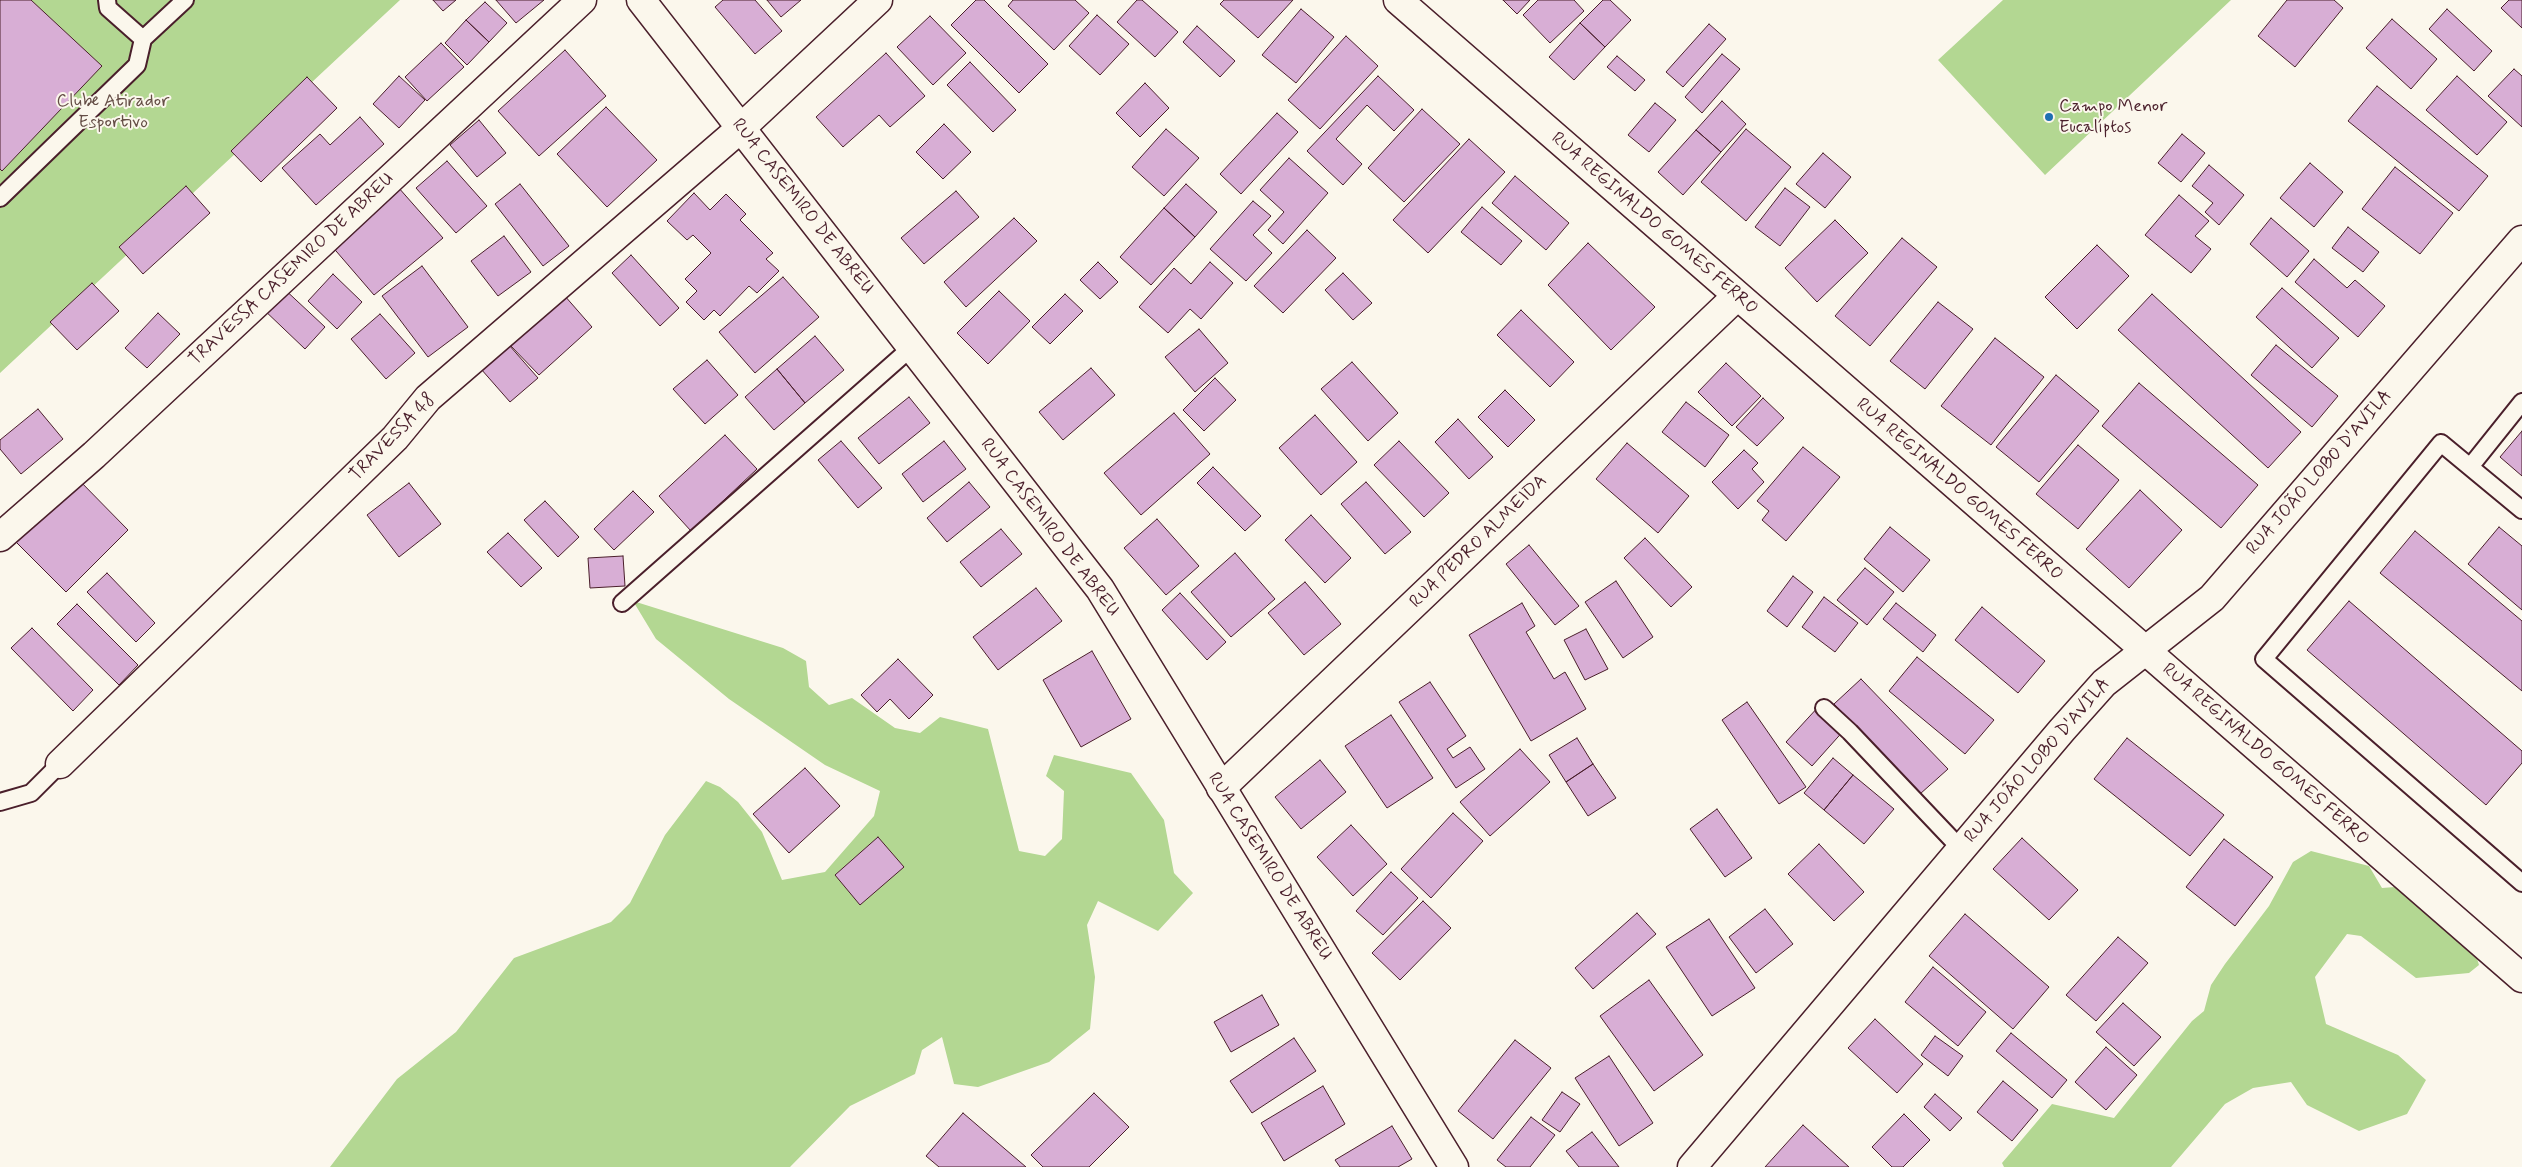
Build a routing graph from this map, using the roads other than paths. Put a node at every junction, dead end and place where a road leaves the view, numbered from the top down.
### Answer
1 (107, 0) edge
2 (185, 0) edge
3 (582, 0) edge
4 (641, 0) edge
5 (878, 0) edge
6 (1398, 0) edge
7 (143, 39) junction
8 (741, 128) junction
9 (0, 198) edge
10 (2522, 240) edge
11 (1736, 296) junction
12 (912, 347) junction
13 (2522, 402) edge
14 (2470, 466) junction
15 (2522, 510) edge
16 (0, 537) edge
17 (622, 603) dead end
18 (2144, 651) junction
19 (1824, 708) dead end
20 (60, 764) joint
21 (1221, 788) junction
22 (0, 802) edge
23 (1961, 849) junction
24 (2522, 883) edge
25 (2522, 978) edge
26 (1454, 1167) edge
27 (1692, 1167) edge

1 - 7 lane
2 - 7 lane
3 - 16 street, TRAVESSA CASEMIRO DE ABREU
4 - 8 street, RUA CASEMIRO DE ABREU
5 - 8 street, TRAVESSA 48
6 - 11 street, RUA REGINALDO GOMES FERRO
7 - 9 lane
8 - 12 street, RUA CASEMIRO DE ABREU
8 - 20 street, TRAVESSA 48
10 - 18 street, RUA JOÃO LOBO D'AVILA
11 - 18 street, RUA REGINALDO GOMES FERRO
11 - 21 street, RUA PEDRO ALMEIDA
12 - 17 lane
12 - 21 street, RUA CASEMIRO DE ABREU
13 - 14 lane
14 - 15 lane
14 - 24 lane
18 - 23 street, RUA JOÃO LOBO D'AVILA
18 - 25 street, RUA REGINALDO GOMES FERRO
19 - 23 lane
20 - 22 lane
21 - 26 street, RUA CASEMIRO DE ABREU
23 - 27 street, RUA JOÃO LOBO D'AVILA

